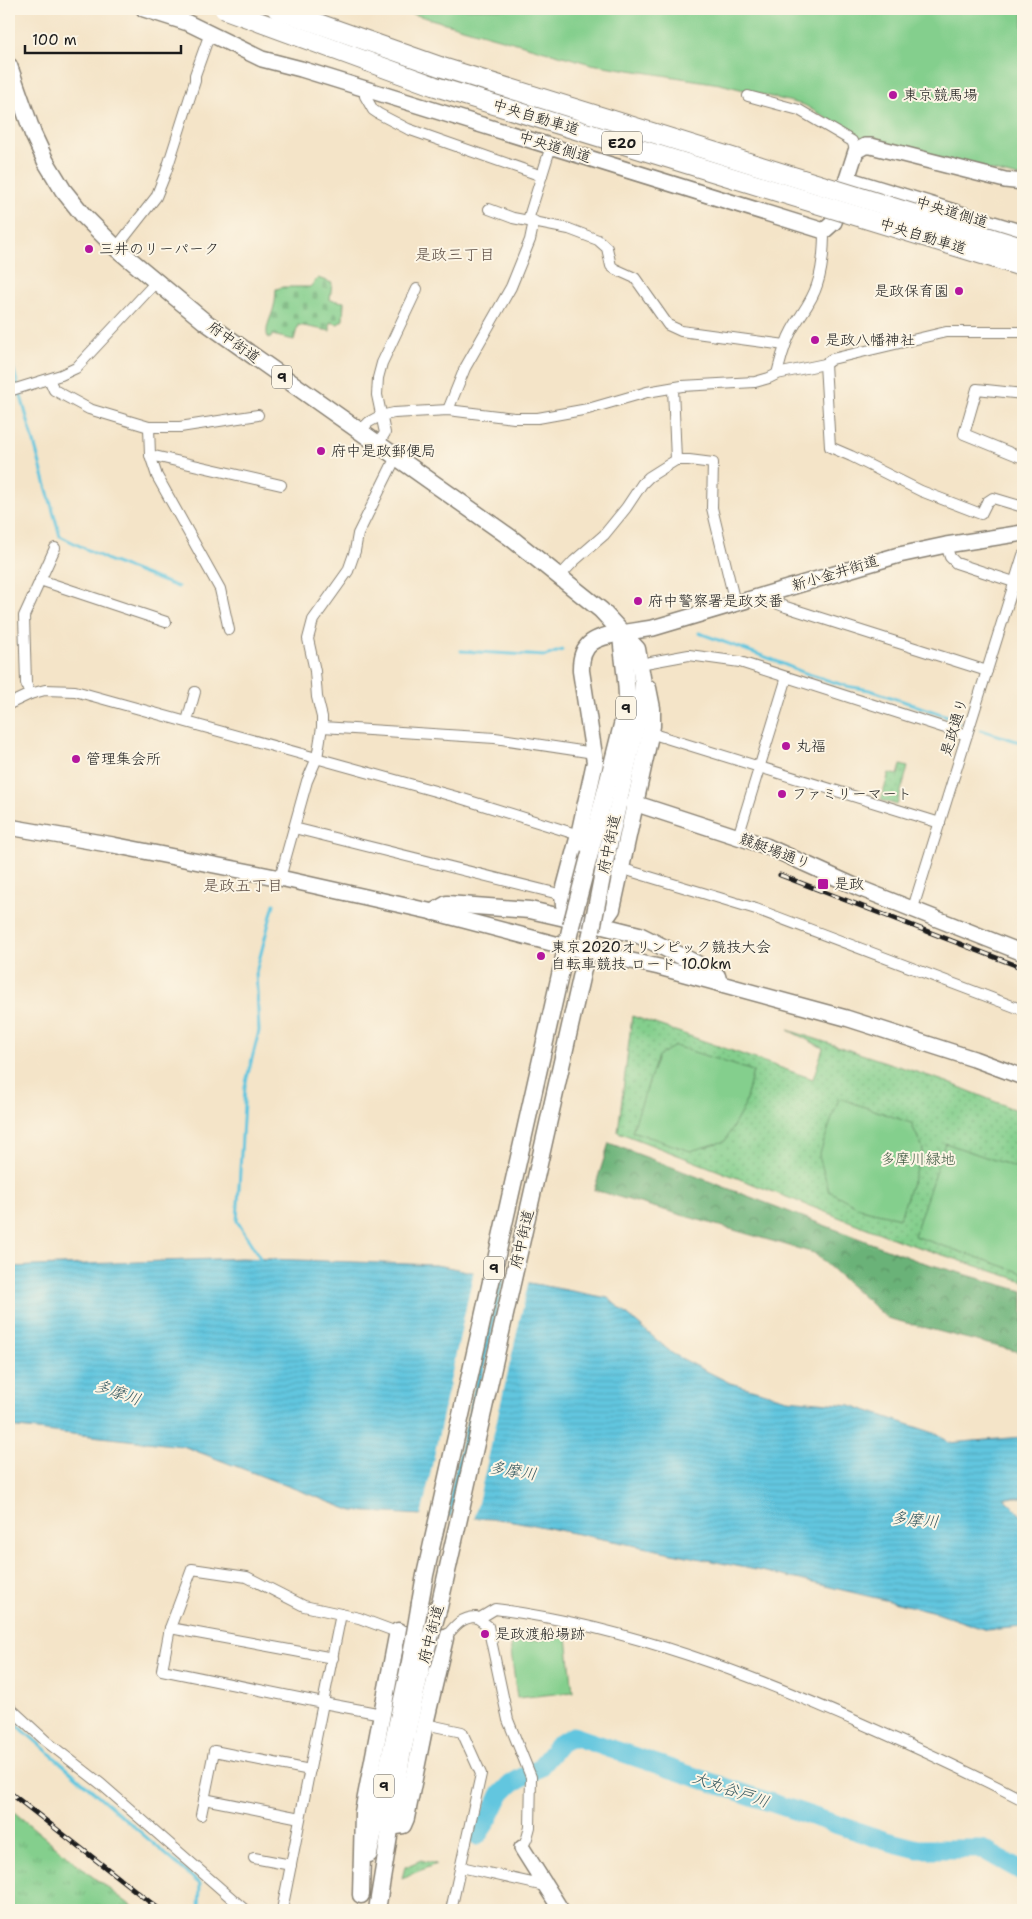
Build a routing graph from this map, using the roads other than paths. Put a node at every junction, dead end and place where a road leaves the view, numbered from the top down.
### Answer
1 (144, 9) edge
2 (224, 9) edge
3 (277, 9) edge
4 (210, 33) junction
5 (9, 66) edge
6 (367, 90) junction
7 (748, 96) dead end
8 (550, 146) junction
9 (856, 151) junction
10 (542, 176) junction
11 (846, 179) junction
12 (1023, 182) edge
13 (488, 209) dead end
14 (531, 221) junction
15 (824, 231) junction
16 (1023, 233) edge
17 (116, 248) junction
18 (1023, 248) edge
19 (1023, 267) edge
20 (157, 282) junction
21 (417, 289) dead end
22 (1023, 332) edge
23 (784, 346) junction
24 (825, 364) junction
25 (777, 374) junction
26 (9, 379) edge
27 (49, 379) junction
28 (673, 388) junction
29 (14, 389) edge
30 (1023, 394) edge
31 (448, 410) junction
32 (258, 415) dead end
33 (380, 416) junction
34 (149, 427) junction
35 (359, 432) junction
36 (378, 444) junction
37 (150, 455) junction
38 (396, 457) junction
39 (1023, 458) edge
40 (676, 460) junction
41 (281, 485) dead end
42 (1023, 507) edge
43 (1023, 532) edge
44 (946, 545) junction
45 (55, 548) dead end
46 (1023, 555) edge
47 (560, 576) junction
48 (40, 580) junction
49 (1019, 584) edge
50 (774, 592) junction
51 (735, 603) junction
52 (166, 622) dead end
53 (229, 630) dead end
54 (621, 633) junction
55 (641, 668) junction
56 (987, 671) junction
57 (787, 677) junction
58 (195, 692) dead end
59 (30, 694) junction
60 (9, 704) edge
61 (186, 721) junction
62 (322, 727) junction
63 (650, 733) junction
64 (967, 735) junction
65 (594, 753) junction
66 (317, 758) junction
67 (759, 767) junction
68 (634, 804) junction
69 (940, 824) junction
70 (9, 827) edge
71 (294, 828) junction
72 (579, 835) junction
73 (738, 836) junction
74 (598, 855) junction
75 (620, 868) junction
76 (280, 878) junction
77 (564, 900) junction
78 (913, 908) junction
79 (612, 910) junction
80 (433, 912) junction
81 (545, 914) junction
82 (573, 923) junction
83 (591, 926) junction
84 (622, 931) junction
85 (587, 951) junction
86 (1023, 953) edge
87 (565, 954) junction
88 (719, 983) junction
89 (1023, 1010) edge
90 (1023, 1077) edge
91 (342, 1614) junction
92 (480, 1618) junction
93 (170, 1628) junction
94 (398, 1631) junction
95 (445, 1638) junction
96 (333, 1658) junction
97 (416, 1664) junction
98 (323, 1703) junction
99 (9, 1707) edge
100 (382, 1714) junction
101 (425, 1724) junction
102 (310, 1770) junction
103 (204, 1799) junction
104 (1023, 1800) edge
105 (201, 1815) dead end
106 (300, 1818) junction
107 (389, 1827) junction
108 (522, 1848) joint
109 (254, 1858) dead end
110 (291, 1864) junction
111 (461, 1867) junction
112 (545, 1886) junction
113 (360, 1903) edge
114 (245, 1910) edge
115 (282, 1910) edge
116 (377, 1910) edge
117 (451, 1910) edge
118 (561, 1910) edge

1 - 4 street, 中央道側道
2 - 19 highway, 中央自動車道 / E20, bridge
3 - 18 highway, 中央自動車道 / E20, bridge
4 - 6 street, 中央道側道
4 - 17 street
5 - 17 main road, 府中街道 / 9
6 - 8 street, 中央道側道
6 - 10 street
7 - 9 street
8 - 10 street
8 - 15 street, 中央道側道
9 - 11 street
9 - 12 street
10 - 14 street
11 - 15 street
11 - 16 street, 中央道側道
13 - 14 street
14 - 23 street
14 - 31 street
15 - 23 street
17 - 20 main road, 府中街道 / 9
20 - 27 street
20 - 35 main road, 府中街道 / 9
21 - 33 street
22 - 24 street
23 - 25 street
24 - 25 street
24 - 42 street
25 - 28 street
26 - 29 street
27 - 29 street
27 - 34 street
28 - 31 street
28 - 40 street
30 - 39 street
31 - 33 street
32 - 34 street
33 - 35 street
33 - 36 street
34 - 37 street
35 - 36 main road, 府中街道 / 9
36 - 38 main road, 府中街道 / 9
37 - 41 street
37 - 53 street
38 - 47 main road, 府中街道 / 9
38 - 62 street
40 - 47 street
40 - 51 street
43 - 44 street, 新小金井街道
44 - 49 street
44 - 50 street, 新小金井街道
45 - 48 street
46 - 49 street, 是政通り
47 - 54 main road, 府中街道 / 9
48 - 52 street
48 - 59 street
49 - 56 street, 是政通り
50 - 51 street, 新小金井街道
50 - 56 street
51 - 54 street, 新小金井街道
54 - 55 main road, 府中街道 / 9
54 - 65 main road
54 - 74 main road, 府中街道 / 9
55 - 57 street
55 - 63 main road
55 - 74 main road, 府中街道 / 9
56 - 64 street, 是政通り
57 - 64 street
57 - 67 street
58 - 61 street
59 - 60 street
59 - 61 street
61 - 66 street
62 - 65 street
62 - 66 street
63 - 67 street
63 - 68 main road
64 - 69 street, 是政通り
65 - 72 main road
66 - 71 street
66 - 72 street
67 - 69 street
67 - 73 street
68 - 73 street, 競艇場通り
68 - 75 main road
69 - 78 street, 是政通り
70 - 76 street
71 - 76 street
71 - 77 street
72 - 77 main road
73 - 78 street, 競艇場通り
74 - 82 main road, 府中街道 / 9, bridge
74 - 83 main road, 府中街道 / 9, bridge
75 - 79 main road
75 - 89 street
76 - 80 street
77 - 81 main road
77 - 82 main road
78 - 86 street, 競艇場通り
79 - 83 main road
79 - 84 main road
80 - 81 main road
80 - 87 street
81 - 82 main road
82 - 83 main road
82 - 87 main road, 府中街道 / 9
83 - 84 main road
83 - 85 main road, 府中街道 / 9
84 - 88 main road
85 - 87 street
85 - 88 street
85 - 97 main road, 府中街道 / 9, bridge
87 - 97 main road, 府中街道 / 9, bridge
88 - 90 street
91 - 93 street
91 - 94 street
91 - 96 street
92 - 95 street
92 - 104 street
92 - 108 street
93 - 96 street
93 - 98 street
94 - 95 street
94 - 100 main road
95 - 101 main road
96 - 98 street
97 - 107 main road, 府中街道 / 9
97 - 113 main road, 府中街道 / 9
98 - 100 street
98 - 102 street
99 - 114 street
100 - 113 main road
101 - 107 main road
101 - 111 street
102 - 103 street
102 - 106 street
103 - 105 street
103 - 106 street
106 - 110 street
107 - 116 main road, 府中街道 / 9
108 - 112 street
109 - 110 street
110 - 115 street
111 - 112 street
111 - 117 street
112 - 118 street

